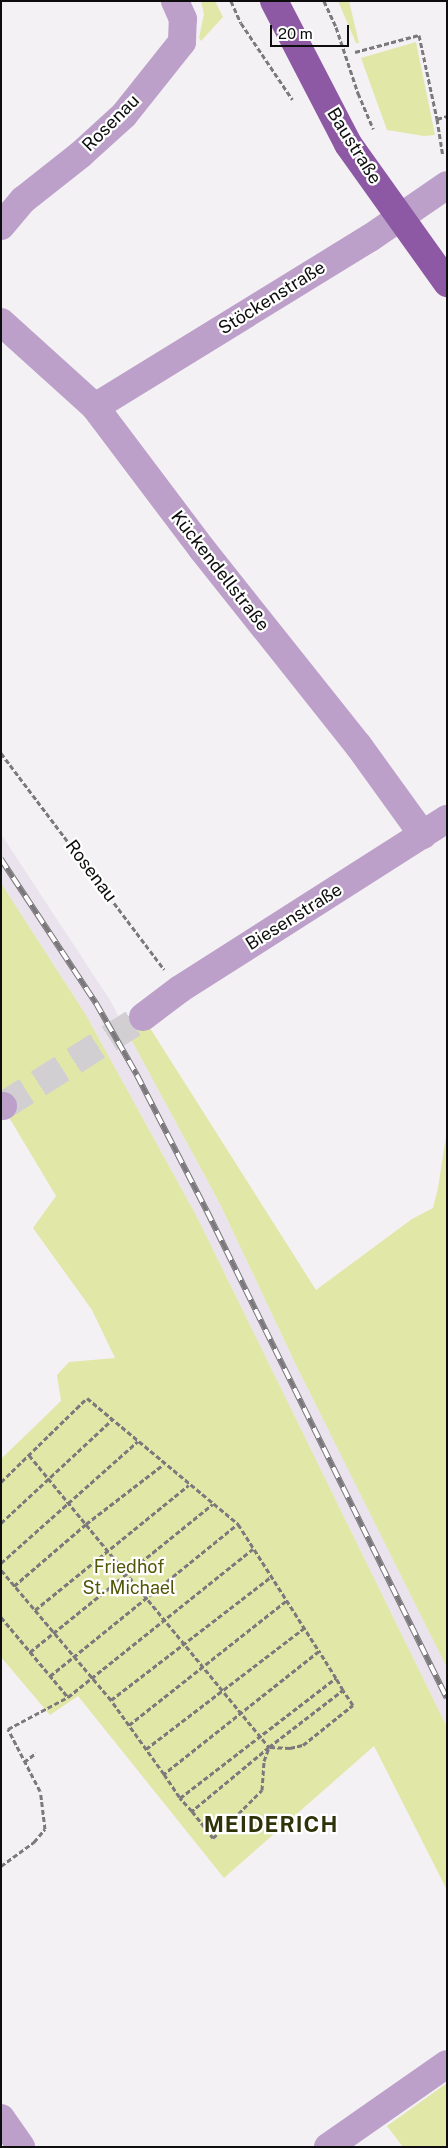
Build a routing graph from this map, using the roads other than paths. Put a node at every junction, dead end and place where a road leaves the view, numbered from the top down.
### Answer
1 (174, 1) edge
2 (274, 1) edge
3 (447, 185) edge
4 (401, 217) junction
5 (1, 226) edge
6 (447, 283) edge
7 (1, 322) edge
8 (95, 407) junction
9 (447, 819) edge
10 (423, 835) junction
11 (143, 1017) tunnel mouth
12 (447, 2064) edge
13 (1, 2118) edge
14 (21, 2147) edge
15 (328, 2147) edge

1 - 5 street, Rosenau
2 - 4 main road, Baustraße
3 - 4 street, Stöckenstraße
4 - 6 main road, Baustraße
4 - 8 street, Stöckenstraße
7 - 8 street, Kückendellstraße
8 - 10 street, Kückendellstraße
9 - 10 street, Biesenstraße
10 - 11 street, Biesenstraße
12 - 15 street
13 - 14 street

